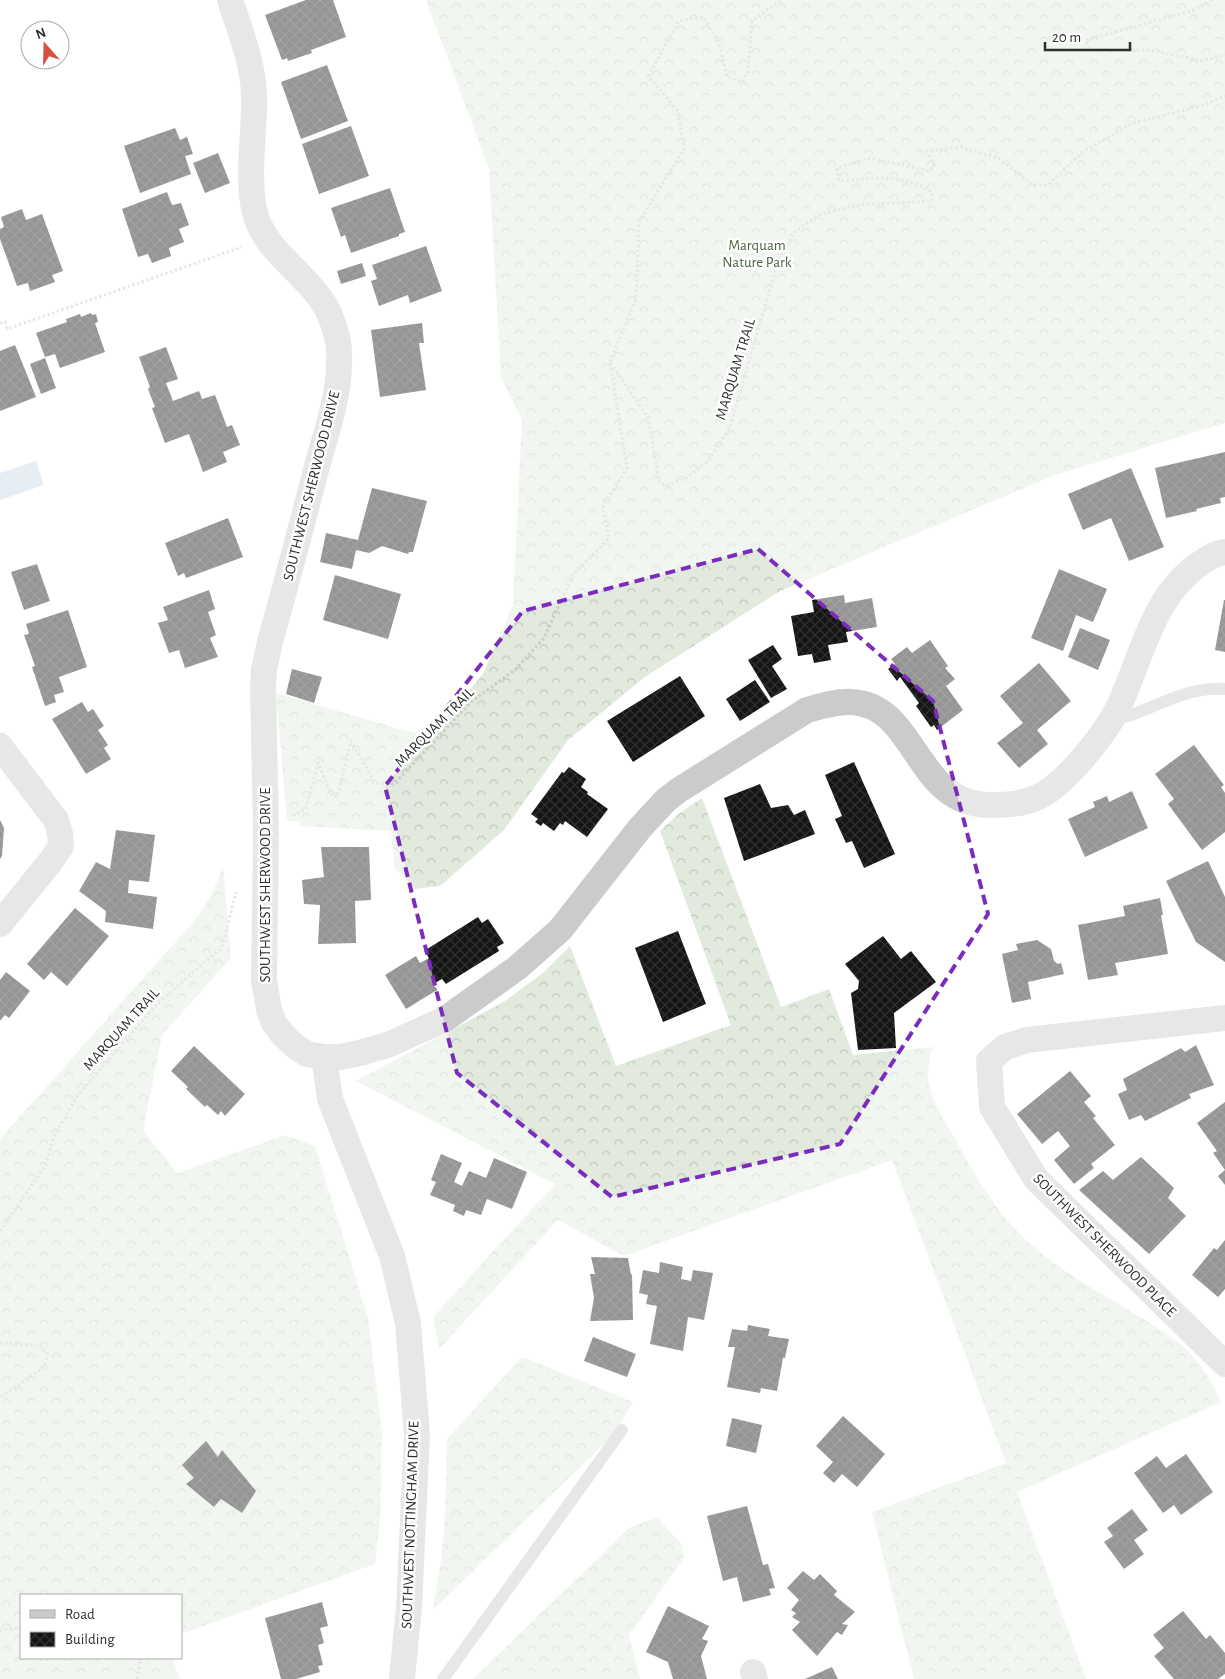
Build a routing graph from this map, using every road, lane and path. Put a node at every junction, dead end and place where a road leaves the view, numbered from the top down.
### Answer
1 (230, 0) edge
2 (783, 0) edge
3 (1212, 0) edge
4 (1225, 55) edge
5 (1225, 96) edge
6 (221, 254) dead end
7 (0, 323) edge
8 (610, 362) junction
9 (1225, 552) edge
10 (1225, 689) edge
11 (1114, 714) junction
12 (0, 746) edge
13 (286, 820) dead end
14 (238, 883) dead end
15 (0, 924) edge
16 (1225, 1018) edge
17 (324, 1057) junction
18 (0, 1231) edge
19 (0, 1343) edge
20 (1225, 1364) edge
21 (0, 1397) edge
22 (622, 1430) dead end
23 (20, 1628) edge
24 (0, 1630) edge
25 (139, 1659) edge
26 (137, 1679) edge
27 (405, 1679) edge
28 (444, 1679) edge

1 - 17 street, SOUTHWEST SHERWOOD DRIVE
2 - 8 path
3 - 4 path
5 - 8 path, MARQUAM TRAIL
6 - 7 path
8 - 13 path, MARQUAM TRAIL
9 - 11 street, SOUTHWEST SHERWOOD DRIVE
10 - 11 lane
11 - 17 street, SOUTHWEST SHERWOOD DRIVE
12 - 15 street
14 - 18 path, MARQUAM TRAIL
16 - 20 street, SOUTHWEST SHERWOOD PLACE
17 - 27 street, SOUTHWEST NOTTINGHAM DRIVE
19 - 21 path
22 - 28 lane
23 - 24 path
25 - 26 path

